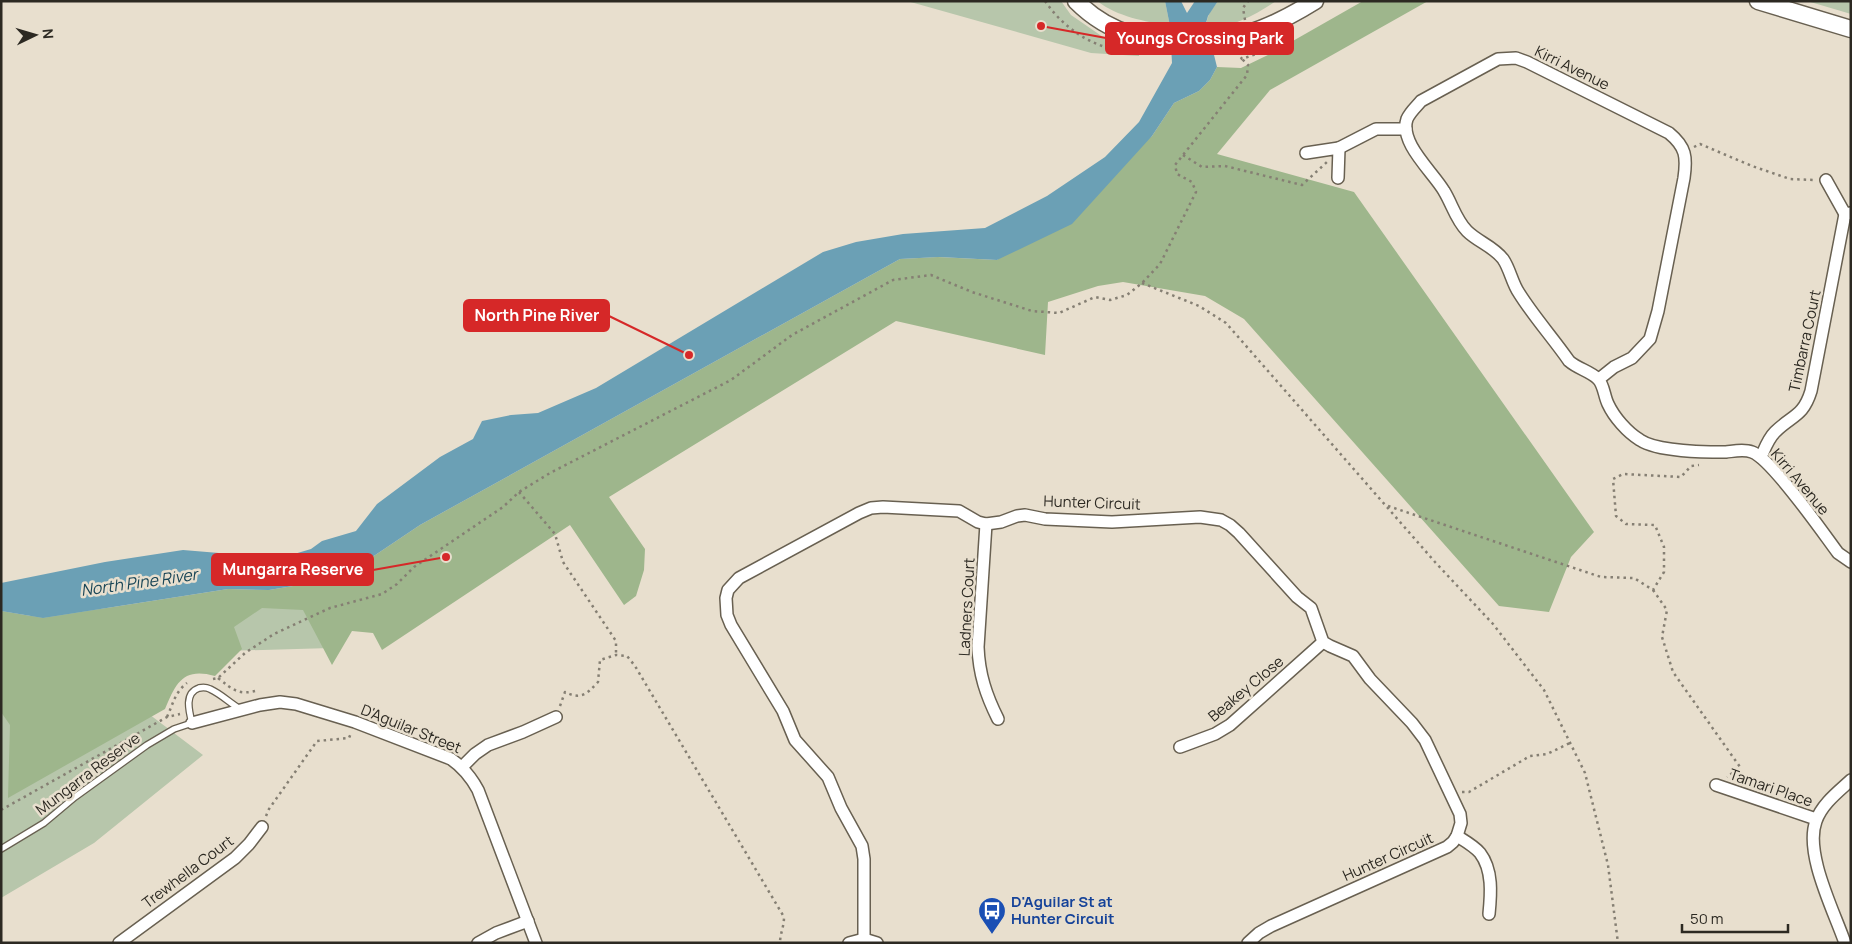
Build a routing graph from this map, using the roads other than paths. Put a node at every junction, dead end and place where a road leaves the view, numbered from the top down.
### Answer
1 (1076, 1) edge
2 (1315, 1) edge
3 (1758, 1) edge
4 (1851, 29) edge
5 (1406, 129) junction
6 (1339, 148) junction
7 (1306, 153) dead end
8 (1338, 178) dead end
9 (1826, 180) road end
10 (1848, 213) edge
11 (1599, 380) junction
12 (1761, 456) junction
13 (986, 524) junction
14 (1851, 562) edge
15 (1324, 642) junction
16 (241, 710) junction
17 (556, 717) road end
18 (998, 719) dead end
19 (192, 723) junction
20 (1180, 747) dead end
21 (462, 767) junction
22 (1851, 780) edge
23 (1716, 785) road end
24 (1816, 819) junction
25 (262, 827) road end
26 (1457, 836) junction
27 (1, 849) edge
28 (1489, 914) dead end
29 (528, 920) junction
30 (864, 939) junction
31 (126, 941) edge
32 (478, 943) edge
33 (536, 943) edge
34 (849, 943) edge
35 (877, 943) edge
36 (1248, 943) edge
37 (1845, 943) edge

1 - 2 main road
3 - 4 main road
5 - 6 street
5 - 11 street
5 - 11 street, Kirri Avenue
6 - 7 street
6 - 8 street
9 - 10 street, Timbarra Court
10 - 12 street, Timbarra Court
11 - 12 street, Kirri Avenue
12 - 14 street, Kirri Avenue
13 - 15 street, Hunter Circuit
13 - 18 street, Ladners Court
13 - 30 street
15 - 20 street, Beakey Close
15 - 26 street
16 - 19 street, D'Aguilar Street
16 - 19 lane
16 - 21 street, D'Aguilar Street
17 - 21 street
19 - 27 lane, Mungarra Reserve
21 - 29 street, D'Aguilar Street
22 - 24 street
23 - 24 street, Tamari Place
24 - 37 street
25 - 31 street, Trewhella Court
26 - 28 street
26 - 36 street, Hunter Circuit
29 - 32 street
29 - 33 street, D'Aguilar Street
30 - 34 street
30 - 35 street

